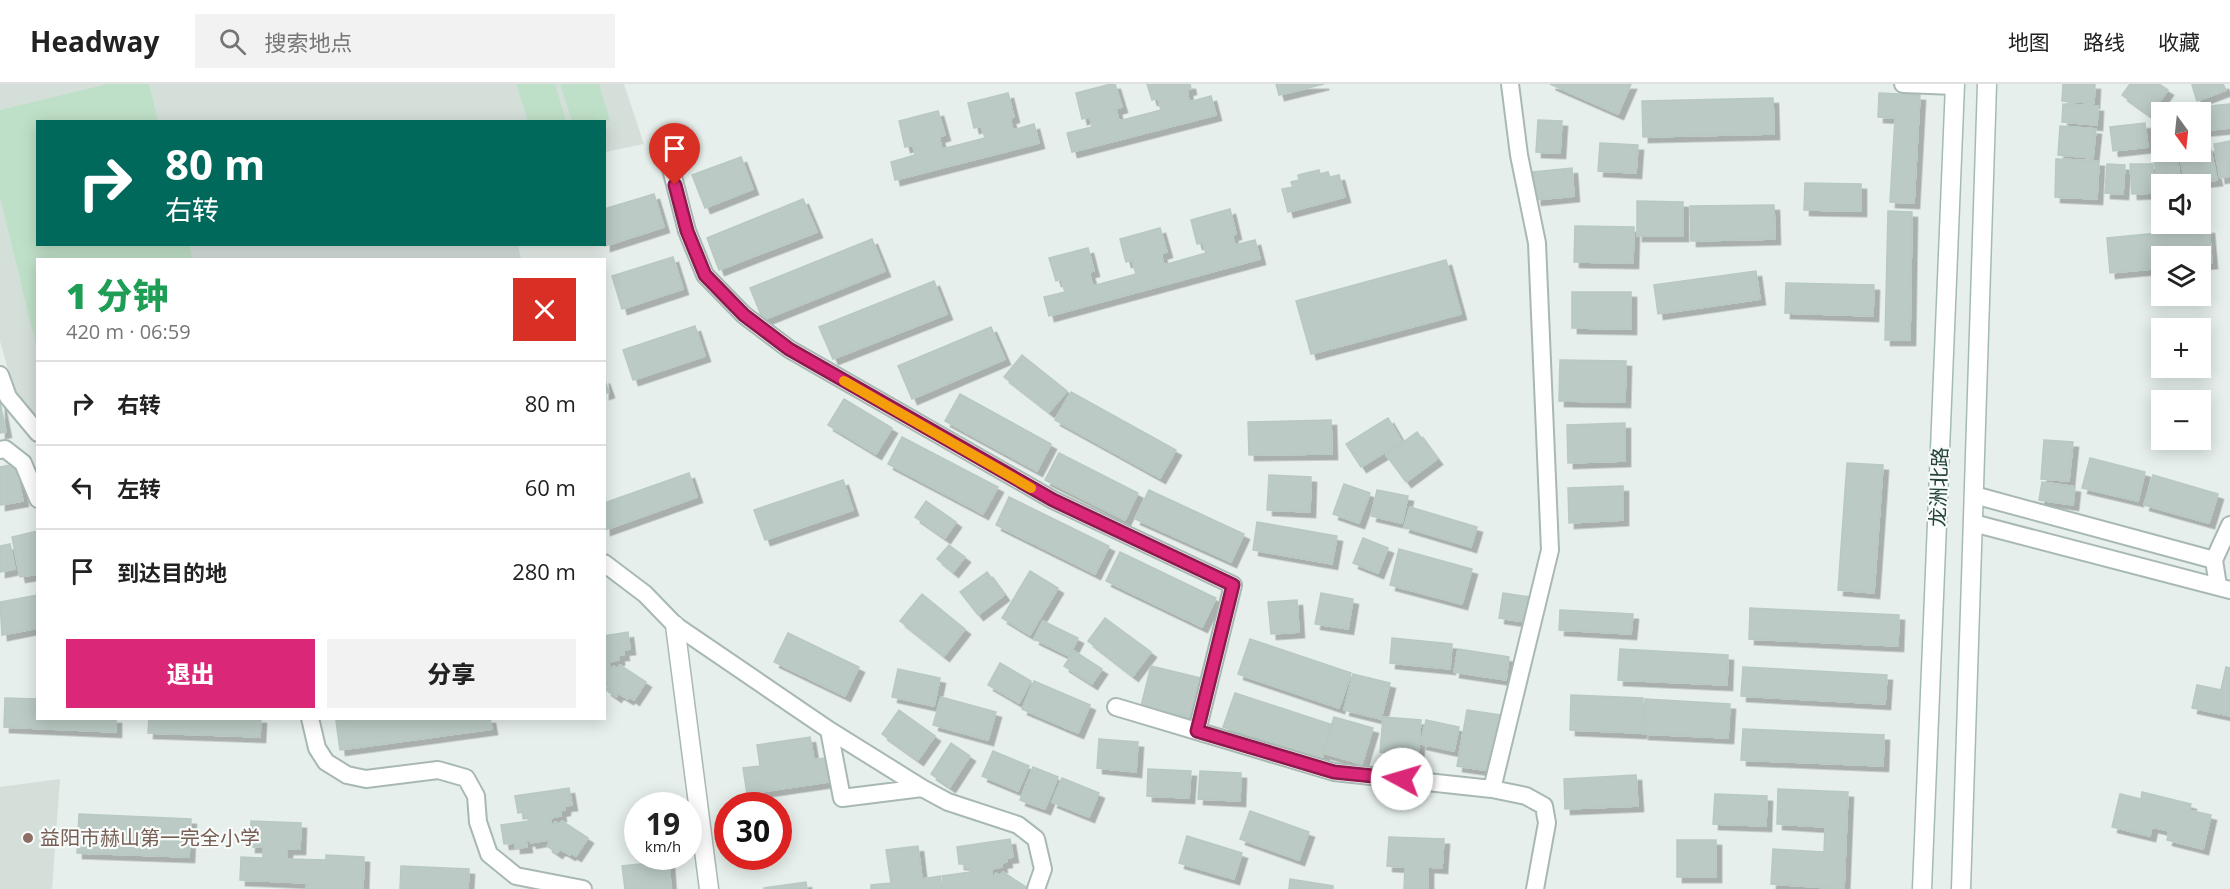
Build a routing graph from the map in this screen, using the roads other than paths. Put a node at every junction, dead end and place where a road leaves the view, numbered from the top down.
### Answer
1 (1510, 84) edge
2 (1903, 84) edge
3 (1987, 84) edge
4 (1955, 85) edge
5 (669, 162) dead end
6 (0, 375) edge
7 (36, 431) edge
8 (0, 450) edge
9 (36, 494) edge
10 (1974, 495) junction
11 (1973, 523) junction
12 (2230, 525) edge
13 (2214, 560) junction
14 (606, 565) edge
15 (2224, 588) edge
16 (675, 626) junction
17 (1116, 707) dead end
18 (310, 720) edge
19 (829, 730) junction
20 (1197, 731) junction
21 (922, 788) junction
22 (1492, 789) junction
23 (583, 889) edge
24 (709, 889) edge
25 (1036, 889) edge
26 (1535, 889) edge
27 (1922, 889) edge
28 (1961, 889) edge

1 - 22 street
2 - 4 street
3 - 10 main road, 龙洲北路
4 - 27 main road, 龙洲北路
5 - 20 street
6 - 7 street
8 - 9 street
10 - 11 main road, 龙洲北路
10 - 13 street
11 - 15 street
11 - 28 main road, 龙洲北路
12 - 13 street
13 - 15 street
14 - 16 street
16 - 19 street
16 - 24 main road
17 - 20 street
18 - 23 street
19 - 21 street
19 - 21 street
20 - 22 street
21 - 25 street
22 - 26 street

